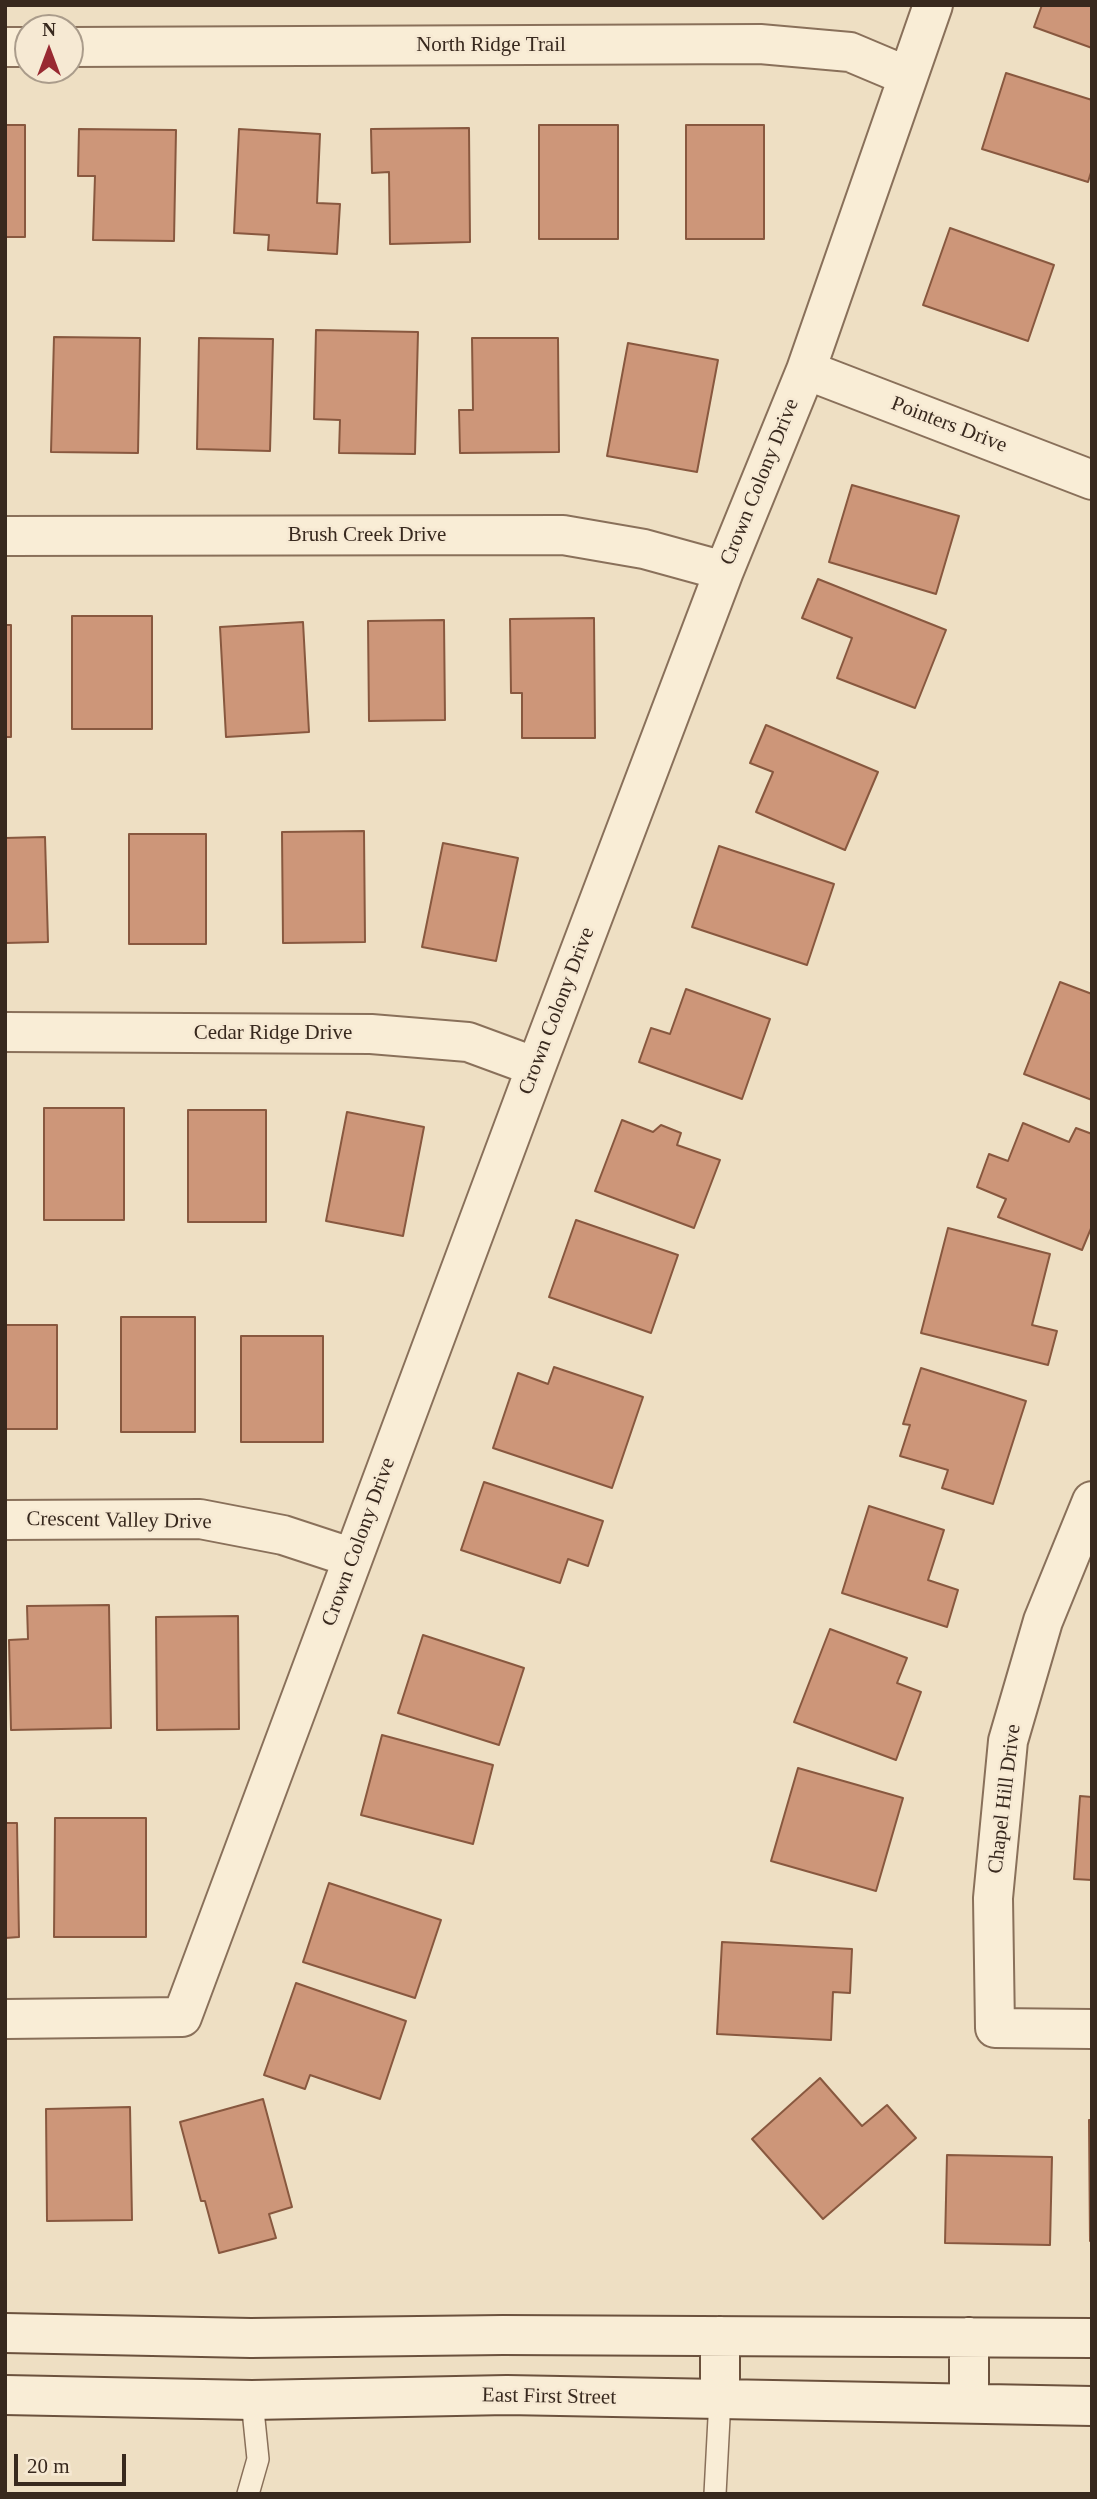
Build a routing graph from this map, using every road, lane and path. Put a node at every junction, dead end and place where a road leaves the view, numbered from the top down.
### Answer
1 (933, 5) edge
2 (84, 47) edge
3 (908, 76) junction
4 (806, 370) junction
5 (1092, 480) edge
6 (5, 536) edge
7 (724, 571) junction
8 (5, 1032) edge
9 (536, 1067) junction
10 (1092, 1501) edge
11 (5, 1520) edge
12 (353, 1558) junction
13 (5, 2019) edge
14 (1092, 2028) edge
15 (5, 2333) edge
16 (720, 2336) junction
17 (969, 2337) junction
18 (251, 2338) junction
19 (1092, 2338) edge
20 (5, 2395) edge
21 (720, 2399) junction
22 (252, 2400) junction
23 (969, 2403) junction
24 (1092, 2406) edge
25 (248, 2494) edge
26 (715, 2494) edge

1 - 3 street, Crown Colony Drive
2 - 3 street, North Ridge Trail
3 - 4 street, Crown Colony Drive
4 - 5 street, Pointers Drive
4 - 7 street, Crown Colony Drive
6 - 7 street, Brush Creek Drive
7 - 9 street, Crown Colony Drive
8 - 9 street, Cedar Ridge Drive
9 - 12 street, Crown Colony Drive
10 - 14 street, Chapel Hill Drive
11 - 12 street, Crescent Valley Drive
12 - 13 street, Crown Colony Drive
15 - 18 street
16 - 17 street
16 - 18 street
16 - 21 street
17 - 19 street
17 - 23 street
18 - 22 street
20 - 22 street, East First Street
21 - 22 street, East First Street
21 - 23 street, East First Street
21 - 26 lane
22 - 25 lane
23 - 24 street, East First Street

